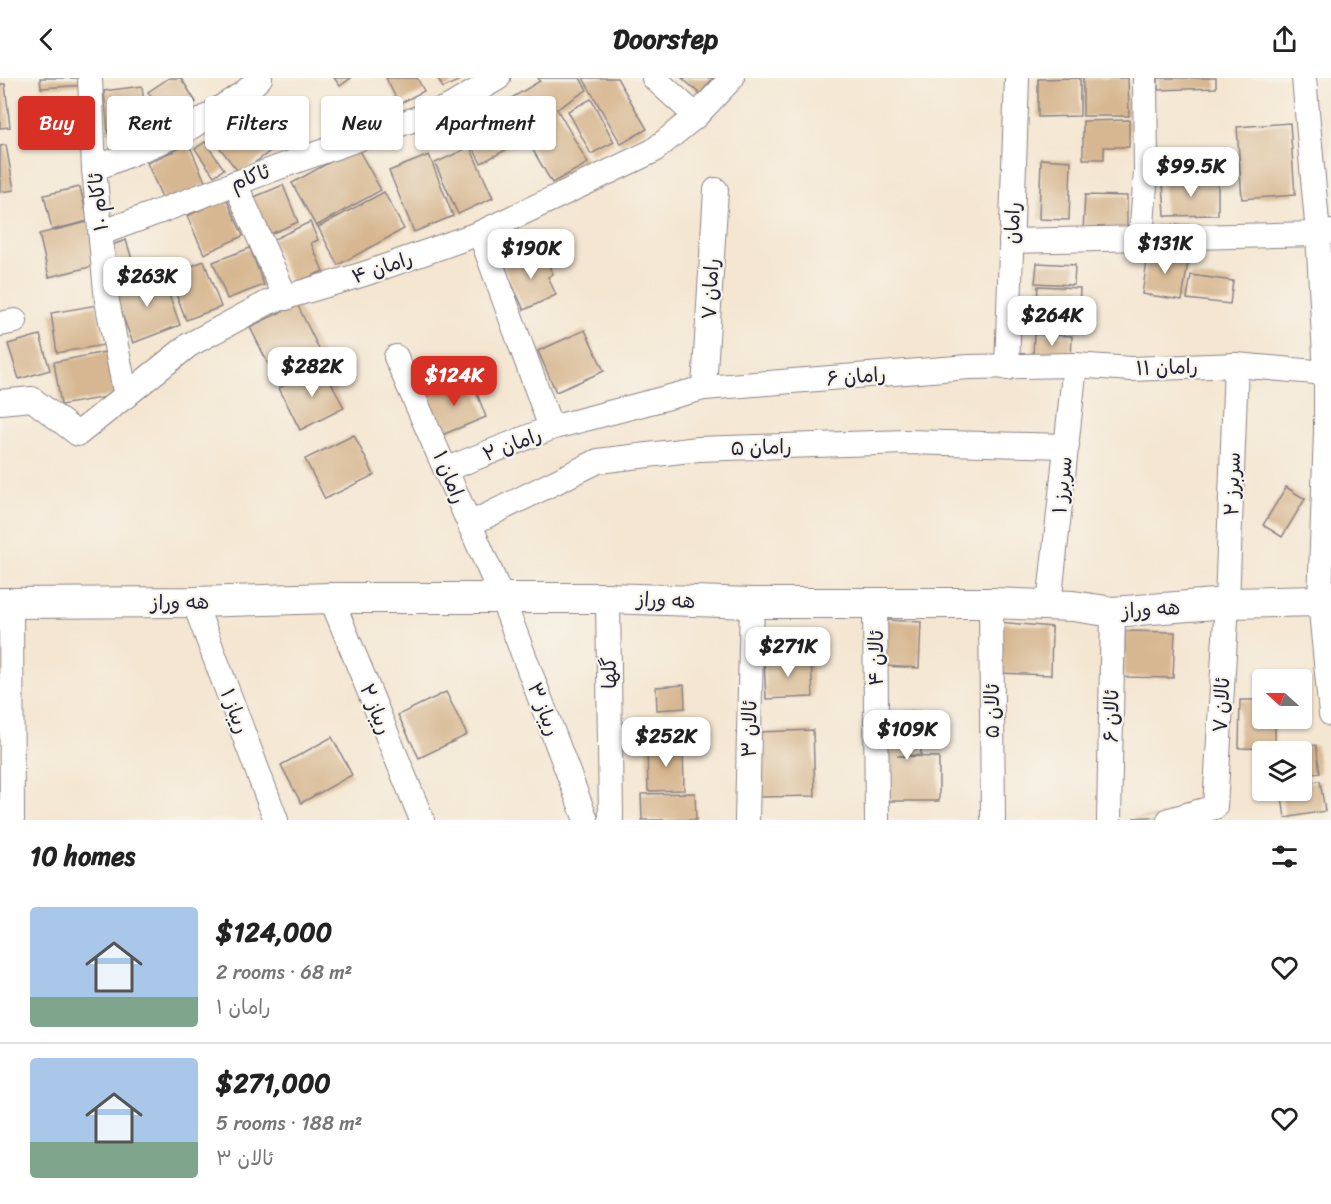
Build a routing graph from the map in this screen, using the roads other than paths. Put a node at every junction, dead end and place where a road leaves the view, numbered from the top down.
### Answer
1 (90, 78) edge
2 (260, 78) edge
3 (498, 78) edge
4 (654, 78) edge
5 (732, 78) edge
6 (1017, 78) edge
7 (1145, 78) edge
8 (1304, 78) edge
9 (696, 116) junction
10 (94, 169) junction
11 (235, 183) junction
12 (716, 190) dead end
13 (101, 233) junction
14 (480, 233) junction
15 (1325, 233) edge
16 (1141, 238) junction
17 (1011, 241) junction
18 (286, 298) junction
19 (396, 357) dead end
20 (1075, 364) junction
21 (1236, 365) junction
22 (1007, 368) junction
23 (1326, 373) junction
24 (704, 388) junction
25 (126, 396) junction
26 (0, 402) edge
27 (552, 428) junction
28 (1329, 432) edge
29 (1067, 446) junction
30 (447, 470) junction
31 (470, 524) junction
32 (331, 598) junction
33 (502, 598) junction
34 (608, 598) junction
35 (1326, 599) edge
36 (194, 602) junction
37 (6, 603) edge
38 (752, 603) junction
39 (992, 603) junction
40 (1227, 603) junction
41 (875, 604) junction
42 (1050, 605) junction
43 (1113, 612) junction
44 (1331, 714) edge
45 (12, 820) edge
46 (276, 820) edge
47 (422, 820) edge
48 (586, 820) edge
49 (611, 820) edge
50 (747, 820) edge
51 (877, 820) edge
52 (993, 820) edge
53 (1109, 820) edge
54 (1169, 820) edge

1 - 10 street, ئاکام ۱۰
2 - 10 street
3 - 11 street, ئاکام
4 - 9 street
5 - 9 street, رامان ۴
6 - 17 street, رامان
7 - 16 street
8 - 15 street
9 - 14 street, رامان ۴
10 - 13 street, ئاکام ۱۰
11 - 13 street, ئاکام
11 - 18 street
12 - 24 street, رامان ۷
13 - 25 street, ئاکام ۱۰
14 - 18 street, رامان ۴
14 - 27 street, رامان ۲
15 - 16 street
15 - 23 street
16 - 17 street
17 - 22 street, رامان
18 - 25 street, رامان ۴
19 - 30 street, رامان ۱
20 - 21 street, رامان ۱۱
20 - 22 street, رامان ۱۱
20 - 29 street, سربرز ۱
21 - 23 street, رامان ۱۱
21 - 40 street, سربرز ۲
22 - 24 street, رامان ۶
23 - 28 street
24 - 27 street, رامان ۶
25 - 26 street, رامان ۴
27 - 30 street, رامان ۲
28 - 35 street
29 - 31 street, رامان ۵
29 - 42 street, سربرز ۱
30 - 31 street, رامان ۱
31 - 33 street, رامان ۱
32 - 33 street, هه وراز
32 - 36 street, هه وراز
32 - 47 street, ریباز ۲
33 - 34 street, هه وراز
33 - 48 street, ریباز ۳
34 - 38 street, هه وراز
34 - 49 street, گلها
35 - 40 street, هه وراز
35 - 44 street
36 - 37 street, هه وراز
36 - 46 street, ریباز ۱
37 - 45 street
38 - 41 street, هه وراز
38 - 50 street, ئالان ۳
39 - 41 street, هه وراز
39 - 42 street, هه وراز
39 - 52 street, ئالان ۵
40 - 43 street, هه وراز
40 - 54 street, ئالان ۷
41 - 51 street, ئالان ۴
42 - 43 street, هه وراز
43 - 53 street, ئالان ۶

